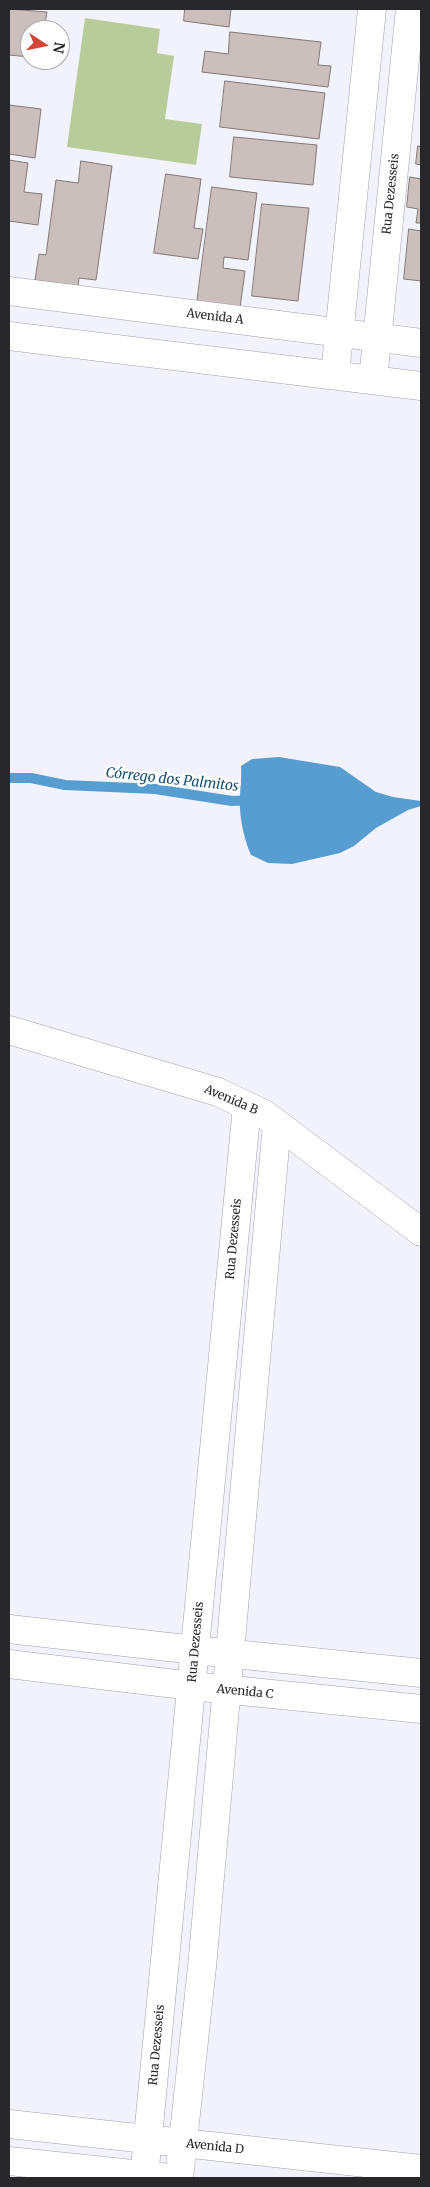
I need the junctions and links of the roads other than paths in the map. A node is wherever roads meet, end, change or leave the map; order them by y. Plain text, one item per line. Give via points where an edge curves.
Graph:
1 (372, 9) edge
2 (410, 9) edge
3 (9, 291) edge
4 (339, 332) junction
5 (9, 336) edge
6 (377, 337) junction
7 (421, 343) edge
8 (335, 375) junction
9 (373, 380) junction
10 (421, 386) edge
11 (9, 1030) edge
12 (247, 1106) junction
13 (277, 1124) junction
14 (421, 1232) edge
15 (9, 1629) edge
16 (195, 1650) junction
17 (230, 1653) junction
18 (9, 1664) edge
19 (421, 1672) edge
20 (192, 1686) junction
21 (226, 1690) junction
22 (421, 1710) edge
23 (9, 2124) edge
24 (148, 2139) junction
25 (183, 2143) junction
26 (9, 2161) edge
27 (421, 2169) edge
28 (153, 2177) edge
29 (180, 2178) edge

1 - 4 street
2 - 6 street, Rua Dezesseis
3 - 4 street, Avenida A
4 - 6 street, Avenida A
4 - 8 street
5 - 8 street
6 - 7 street, Avenida A
6 - 9 street, Rua Dezesseis
8 - 9 street
9 - 10 street
11 - 12 street, Avenida B via 218,1092
12 - 13 street, Avenida B
12 - 16 street, Rua Dezesseis
13 - 14 street, Avenida B
13 - 17 street
15 - 16 street
16 - 17 street
16 - 20 street, Rua Dezesseis
17 - 19 street
17 - 21 street
18 - 20 street, Avenida C
20 - 21 street, Avenida C
20 - 24 street, Rua Dezesseis
21 - 22 street, Avenida C
21 - 25 street
23 - 24 street, Avenida D
24 - 25 street, Avenida D
24 - 28 street, Rua Dezesseis
25 - 27 street, Avenida D
25 - 29 street
26 - 28 street

